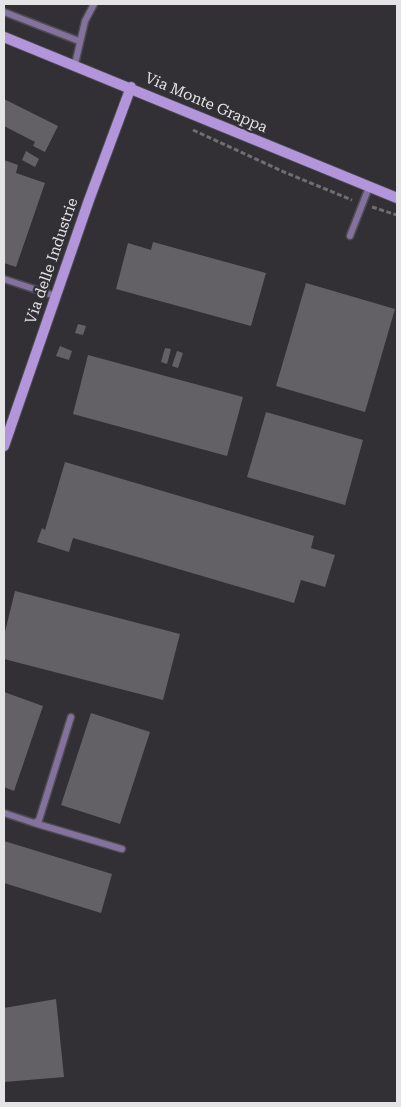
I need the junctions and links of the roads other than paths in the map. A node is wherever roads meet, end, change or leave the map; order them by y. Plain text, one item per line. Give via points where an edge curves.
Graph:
1 (94, 4) edge
2 (4, 12) edge
3 (4, 37) edge
4 (79, 41) junction
5 (75, 64) junction
6 (131, 87) junction
7 (369, 187) junction
8 (397, 198) edge
9 (350, 236) dead end
10 (4, 279) edge
11 (55, 296) junction
12 (4, 446) edge
13 (71, 717) dead end
14 (4, 814) edge
15 (34, 823) junction
16 (122, 849) dead end

1 - 4 lane
2 - 4 lane
3 - 5 street, Via Monte Grappa
4 - 5 lane
5 - 6 street, Via Monte Grappa
6 - 7 street, Via Monte Grappa
6 - 11 street, Via delle Industrie
7 - 8 street, Via Monte Grappa
7 - 9 lane
10 - 11 lane
11 - 12 street, Via delle Industrie
13 - 15 lane via 39,820
14 - 15 lane
15 - 16 lane

